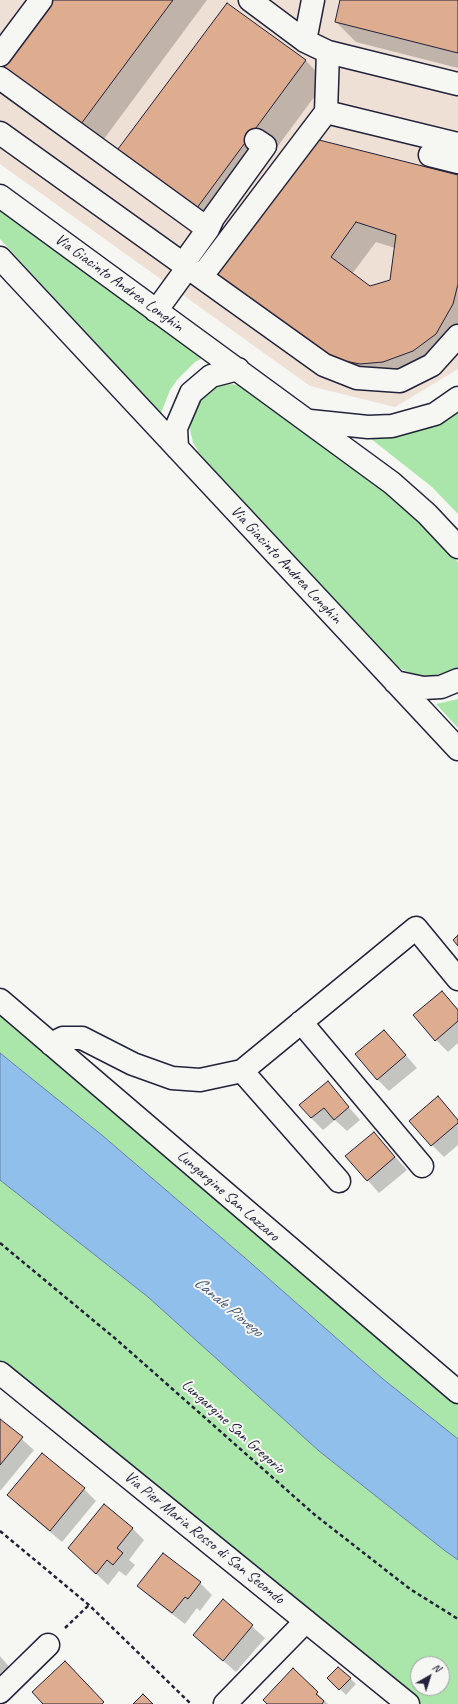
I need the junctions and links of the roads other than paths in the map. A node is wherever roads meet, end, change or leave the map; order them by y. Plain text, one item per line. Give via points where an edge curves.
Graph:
1 (41, 0) edge
2 (250, 0) edge
3 (313, 0) edge
4 (305, 41) junction
5 (328, 52) junction
6 (0, 55) edge
7 (0, 78) edge
8 (458, 84) edge
9 (326, 112) junction
10 (0, 133) edge
11 (256, 140) dead end
12 (458, 144) edge
13 (430, 156) dead end
14 (458, 162) edge
15 (0, 196) edge
16 (208, 229) junction
17 (0, 258) edge
18 (190, 269) junction
19 (156, 311) junction
20 (458, 336) edge
21 (238, 369) junction
22 (458, 398) edge
23 (308, 421) junction
24 (177, 448) junction
25 (458, 547) edge
26 (458, 680) edge
27 (396, 682) junction
28 (458, 749) edge
29 (458, 978) edge
30 (0, 1000) edge
31 (301, 1022) junction
32 (51, 1044) junction
33 (242, 1071) junction
34 (422, 1166) dead end
35 (339, 1181) dead end
36 (0, 1373) edge
37 (458, 1392) edge
38 (306, 1621) junction
39 (48, 1645) road end
40 (0, 1692) edge
41 (225, 1704) edge
42 (408, 1704) edge

1 - 6 street
2 - 4 street
3 - 4 street
4 - 5 street
5 - 8 street
5 - 9 street
7 - 16 street
9 - 12 street
9 - 18 street
10 - 18 street
11 - 16 street via 265,146 213,218
13 - 14 street
15 - 19 street, Via Giacinto Andrea Longhin
16 - 18 street
17 - 24 street, Via Giacinto Andrea Longhin
18 - 19 street
18 - 20 street via 324,366 357,378 400,381 432,365
19 - 21 street, Via Giacinto Andrea Longhin
21 - 23 street, Via Giacinto Andrea Longhin
21 - 24 street via 211,376 190,393 176,428
22 - 23 street via 435,414 392,426 344,426
23 - 25 street, Via Giacinto Andrea Longhin via 392,483 427,514
24 - 27 street, Via Giacinto Andrea Longhin
26 - 27 street via 441,687 423,688
27 - 28 street, Via Giacinto Andrea Longhin
29 - 31 street via 416,928
30 - 32 street, Lungargine San Lazzaro
31 - 33 street
31 - 34 street
32 - 33 street via 64,1038 82,1038 133,1064 172,1078 200,1080
32 - 37 street, Lungargine San Lazzaro
33 - 35 street
36 - 38 street, Via Pier Maria Rosso di San Secondo
38 - 41 street
38 - 42 street, Via Pier Maria Rosso di San Secondo
39 - 40 street

